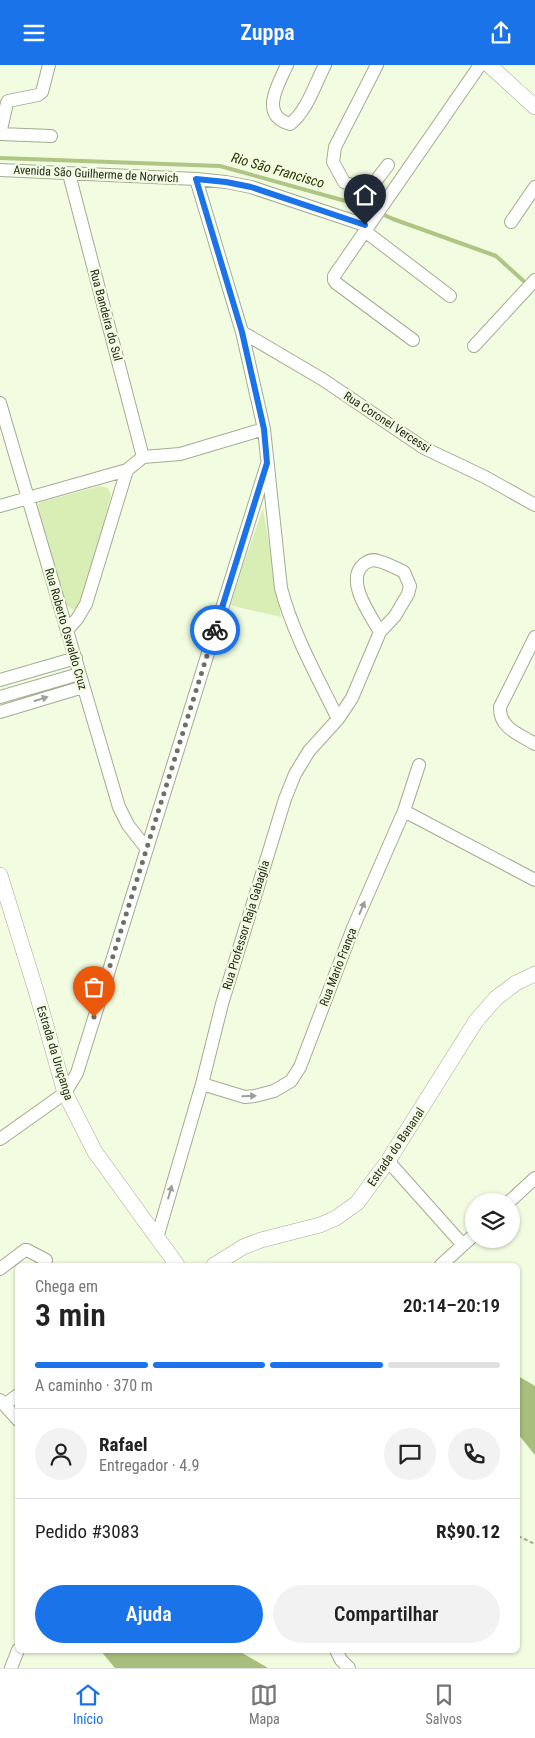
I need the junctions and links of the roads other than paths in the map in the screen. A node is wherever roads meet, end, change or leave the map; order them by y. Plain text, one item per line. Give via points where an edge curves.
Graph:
1 (49, 65) edge
2 (287, 65) edge
3 (325, 65) edge
4 (377, 65) edge
5 (480, 65) edge
6 (489, 65) edge
7 (535, 107) edge
8 (0, 134) edge
9 (51, 135) dead end
10 (388, 165) dead end
11 (0, 170) edge
12 (69, 174) junction
13 (196, 179) junction
14 (535, 187) edge
15 (371, 221) junction
16 (511, 222) dead end
17 (535, 280) edge
18 (450, 296) dead end
19 (242, 332) junction
20 (413, 340) dead end
21 (474, 346) dead end
22 (0, 403) edge
23 (264, 429) junction
24 (143, 457) junction
25 (267, 463) junction
26 (127, 470) junction
27 (27, 498) junction
28 (535, 505) edge
29 (0, 506) edge
30 (67, 630) junction
31 (380, 632) junction
32 (535, 637) edge
33 (76, 658) junction
34 (79, 674) junction
35 (0, 680) edge
36 (83, 687) junction
37 (0, 697) edge
38 (0, 712) edge
39 (338, 719) junction
40 (535, 744) edge
41 (419, 765) dead end
42 (404, 811) junction
43 (146, 848) junction
44 (0, 875) edge
45 (535, 880) edge
46 (535, 973) edge
47 (202, 1084) junction
48 (65, 1093) junction
49 (0, 1139) edge
50 (388, 1161) junction
51 (535, 1178) edge
52 (519, 1193) edge
53 (157, 1239) junction
54 (463, 1245) joint
55 (46, 1260) dead end
56 (175, 1263) edge
57 (217, 1263) edge
58 (443, 1263) edge
59 (0, 1269) edge
60 (15, 1396) edge
61 (2, 1403) edge
62 (15, 1417) edge
63 (17, 1653) edge
64 (338, 1653) edge
65 (11, 1668) edge
66 (349, 1668) edge

1 - 8 street via 42,92 6,103
2 - 3 street via 273,98 273,109 276,117 290,124 304,107
4 - 10 street via 335,147 333,162 344,182 362,189 375,182
5 - 15 street
6 - 7 street
8 - 9 street
11 - 12 street, Avenida São Guilherme de Norwich
12 - 13 street, Avenida São Guilherme de Norwich
12 - 24 street, Rua Bandeira do Sul
13 - 15 street, Avenida São Guilherme de Norwich via 251,187
13 - 19 street
14 - 16 street
15 - 18 street, Avenida São Guilherme de Norwich
15 - 20 street via 334,280
17 - 21 street
19 - 23 street
19 - 28 street, Rua Coronel Vercessi via 322,379 424,448
22 - 27 street, Rua Roberto Oswaldo Cruz
23 - 24 street via 180,454
23 - 25 street
24 - 26 street
25 - 39 street via 281,588 287,611
25 - 43 street
26 - 27 street
26 - 30 street via 86,604
27 - 29 street
27 - 30 street, Rua Roberto Oswaldo Cruz
30 - 33 street, Rua Roberto Oswaldo Cruz
31 - 31 street, Rua Professor Raja Gabaglia via 395,616 410,587 404,572 373,560 361,567 356,582
31 - 39 street, Rua Professor Raja Gabaglia via 352,698
32 - 40 street via 500,707 505,725
33 - 34 street, Rua Roberto Oswaldo Cruz
33 - 35 street
34 - 36 street, Rua Roberto Oswaldo Cruz
34 - 37 street
38 -> 36 street
36 - 43 street, Rua Roberto Oswaldo Cruz via 119,807
39 - 47 street, Rua Professor Raja Gabaglia via 309,751 285,799 222,1004
41 - 42 street, Rua Mario França
42 - 45 street
47 -> 42 street, Rua Mario França via 245,1097 274,1091 291,1081 300,1067 353,928
43 - 48 street via 77,1073
44 - 48 street, Estrada da Uruçanga
46 - 50 street, Estrada do Bananal via 496,997 476,1021
53 -> 47 street, Rua Professor Raja Gabaglia
48 - 49 street
48 - 53 street, Estrada da Uruçanga via 95,1152
50 - 54 street
50 - 57 street, Estrada do Bananal via 357,1203 345,1213 320,1225 243,1247
51 - 52 street
53 - 56 street, Estrada da Uruçanga
54 - 58 street
55 - 59 street via 25,1250
60 - 61 street
61 - 62 street
63 - 65 street
64 - 66 street

